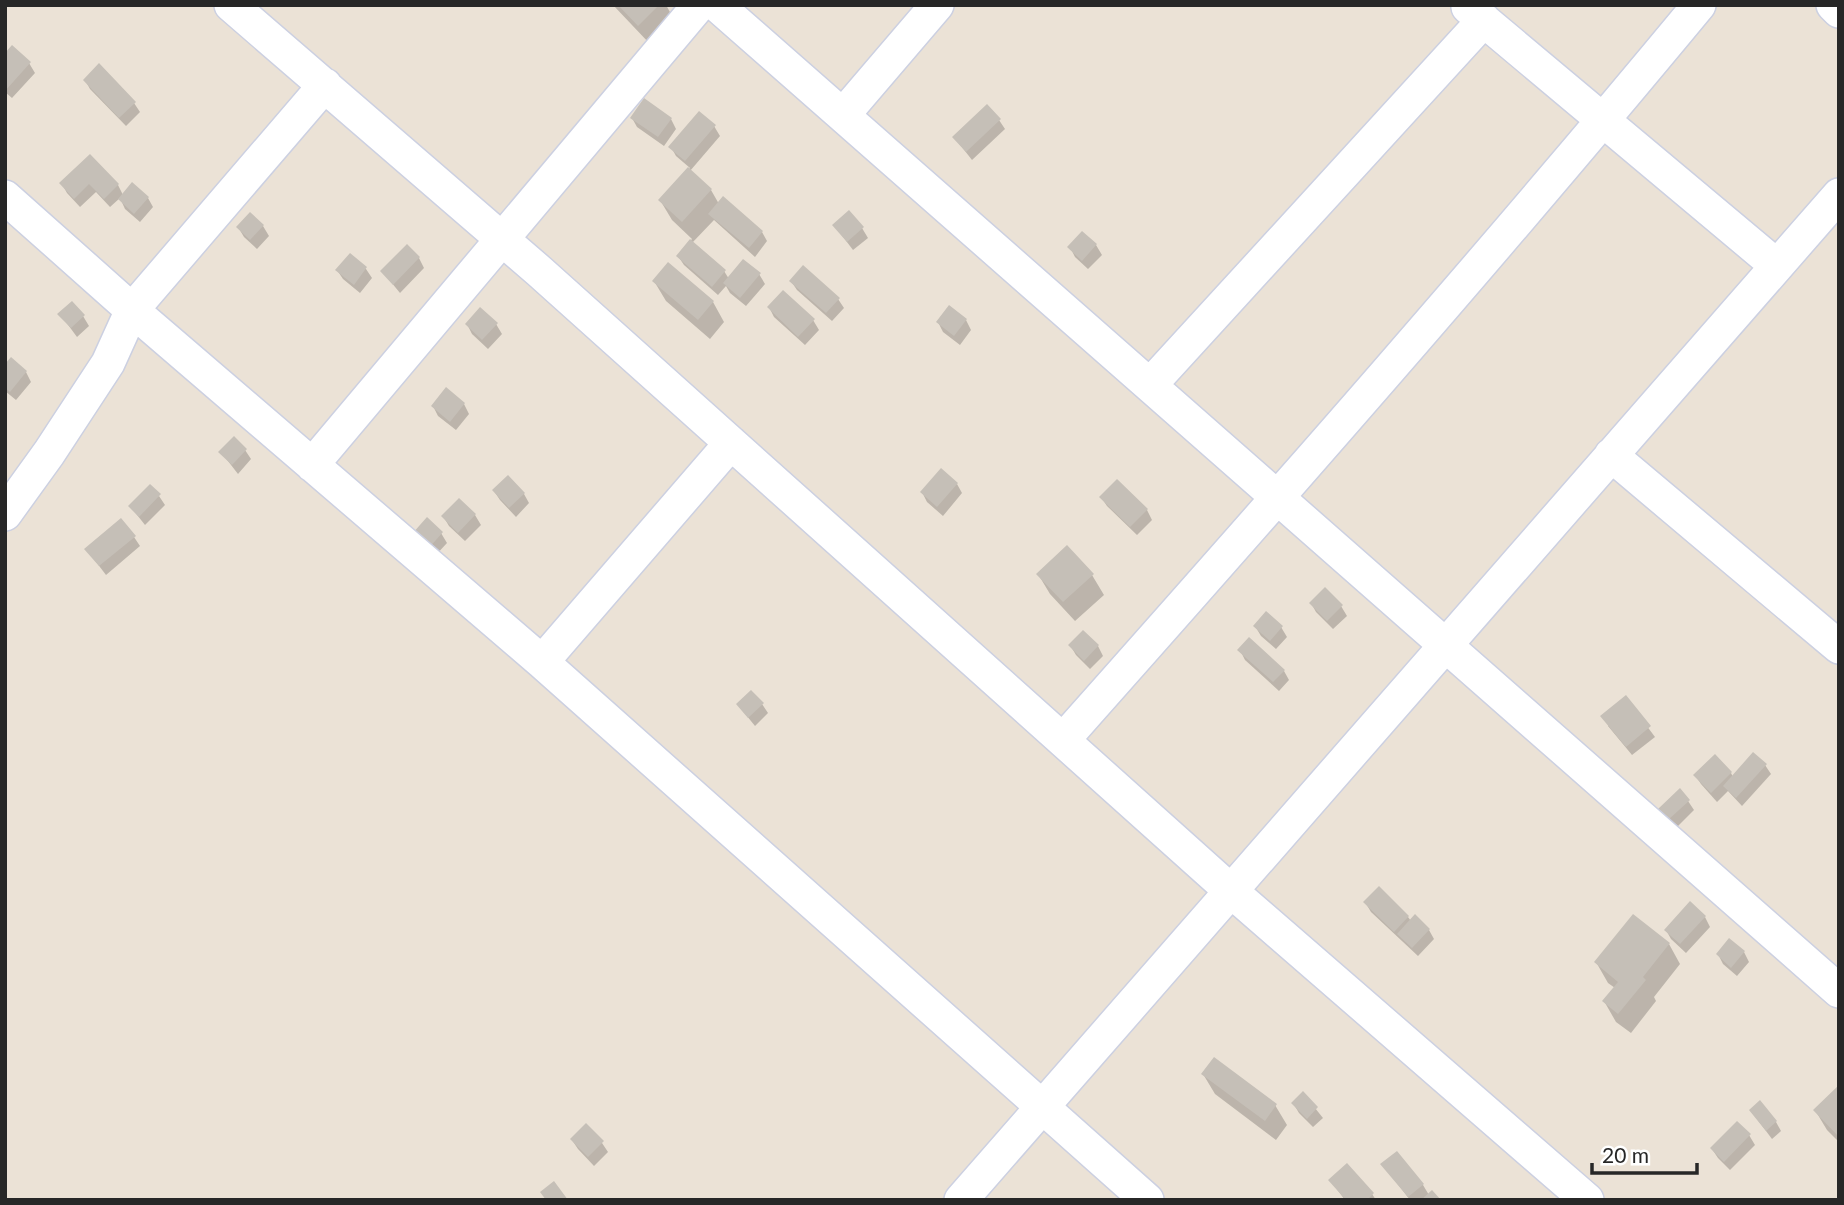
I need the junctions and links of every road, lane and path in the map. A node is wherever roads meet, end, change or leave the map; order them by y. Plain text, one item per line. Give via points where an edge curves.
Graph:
1 (231, 5) edge
2 (699, 5) edge
3 (717, 5) edge
4 (936, 5) edge
5 (1699, 5) edge
6 (1833, 5) edge
7 (1839, 11) edge
8 (1475, 13) edge
9 (325, 85) junction
10 (843, 115) junction
11 (1603, 121) junction
12 (1839, 195) edge
13 (5, 197) edge
14 (502, 240) junction
15 (1776, 266) junction
16 (132, 310) junction
17 (1150, 385) junction
18 (731, 443) junction
19 (1611, 455) junction
20 (312, 466) junction
21 (1279, 498) junction
22 (5, 514) edge
23 (1446, 645) junction
24 (1839, 647) edge
25 (542, 662) junction
26 (1063, 740) junction
27 (1231, 891) junction
28 (1839, 991) edge
29 (1042, 1108) junction
30 (961, 1200) edge
31 (1147, 1200) edge
32 (1587, 1200) edge

1 - 9 street
2 - 14 street
3 - 10 street
4 - 10 street
5 - 11 street
6 - 7 street
8 - 11 street
8 - 17 street
9 - 14 street
9 - 16 street
10 - 17 street
11 - 15 street
11 - 21 street
12 - 15 street
13 - 16 street
14 - 18 street
14 - 20 street
15 - 19 street
16 - 20 street
16 - 22 street via 108,363
17 - 21 street
18 - 25 street
18 - 26 street
19 - 23 street
19 - 24 street
20 - 25 street
21 - 23 street
21 - 26 street
23 - 27 street
23 - 28 street
25 - 29 street
26 - 27 street
27 - 29 street
27 - 32 street
29 - 30 street
29 - 31 street

